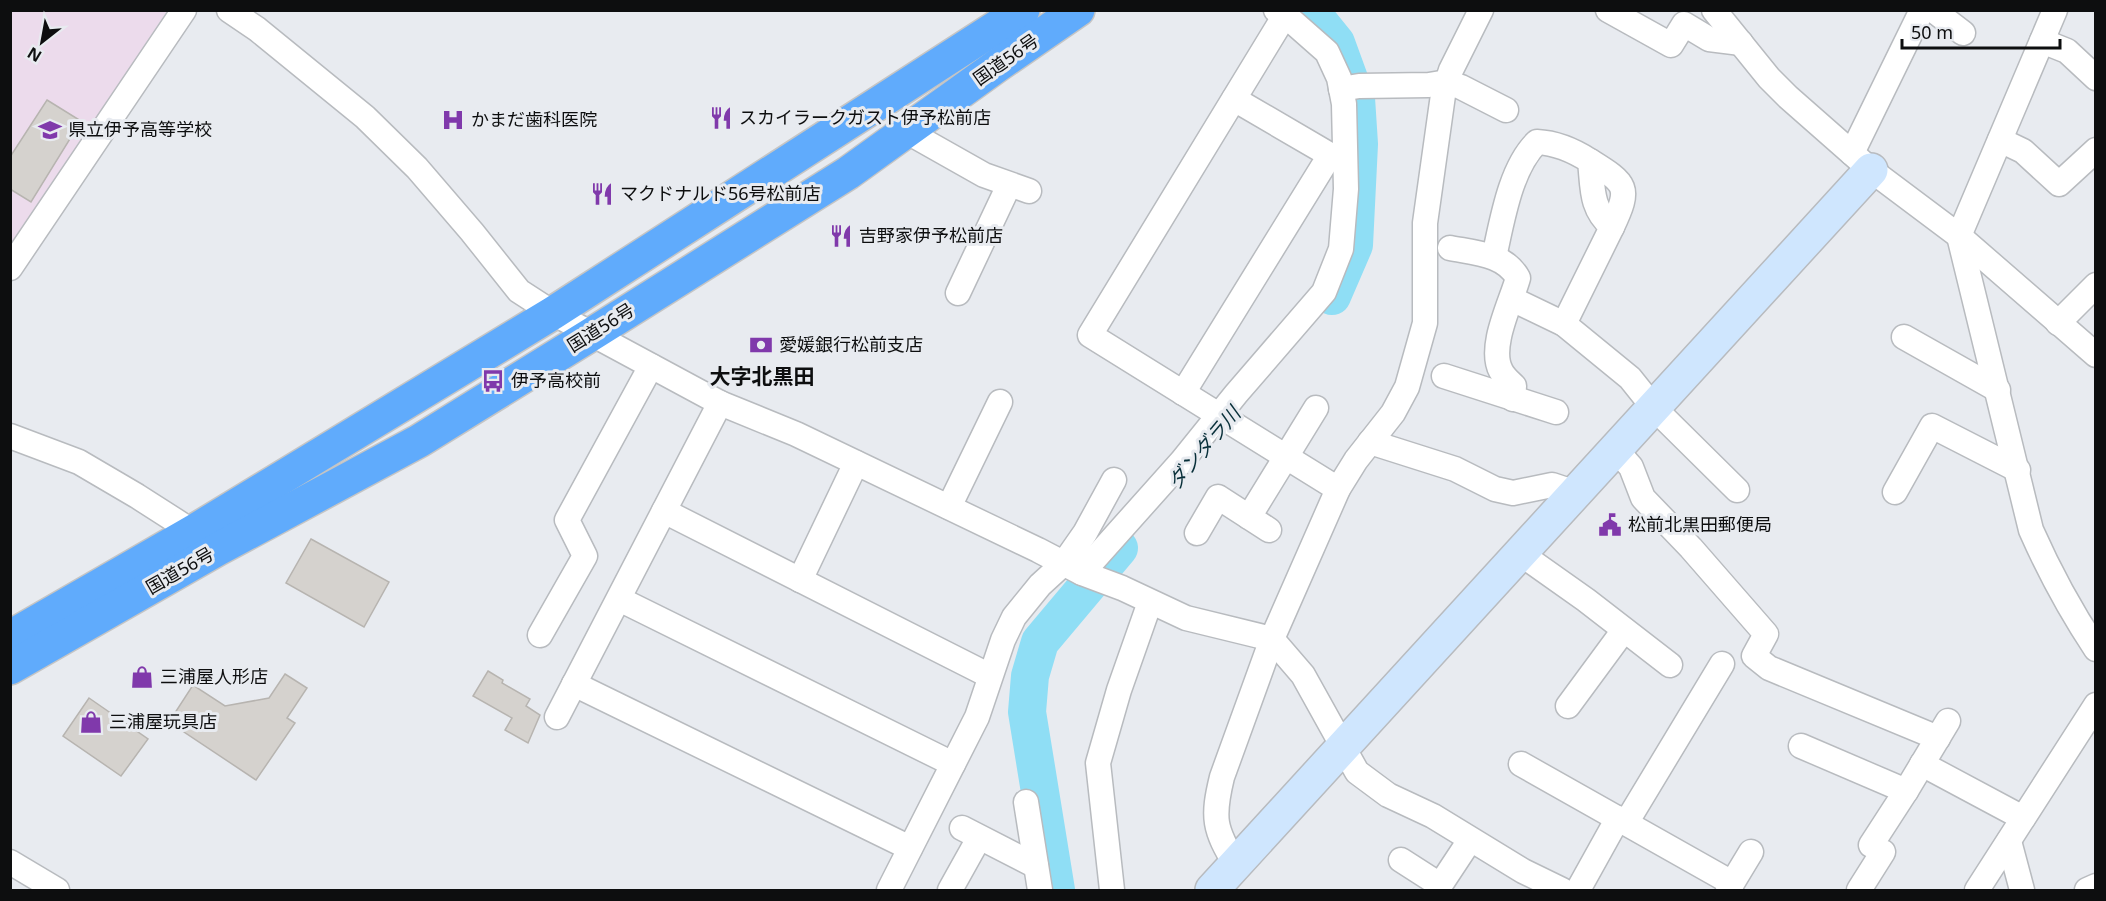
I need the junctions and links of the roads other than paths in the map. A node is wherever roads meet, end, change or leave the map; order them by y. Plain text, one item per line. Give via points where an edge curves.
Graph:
1 (184, 10) edge
2 (229, 10) edge
3 (1023, 10) edge
4 (1078, 10) edge
5 (1481, 10) edge
6 (1608, 10) edge
7 (1922, 10) edge
8 (1933, 10) edge
9 (2055, 10) edge
10 (1281, 13) edge
11 (1728, 22) edge
12 (1963, 33) dead end
13 (2043, 41) junction
14 (2096, 78) edge
15 (1447, 82) junction
16 (1349, 88) junction
17 (1234, 99) junction
18 (1506, 110) dead end
19 (906, 131) junction
20 (2000, 140) junction
21 (2096, 150) edge
22 (1861, 162) junction
23 (1959, 236) junction
24 (1450, 248) dead end
25 (1494, 258) junction
26 (10, 268) edge
27 (2096, 285) edge
28 (958, 293) dead end
29 (1512, 299) junction
30 (553, 313) junction
31 (2058, 323) junction
32 (1564, 324) junction
33 (592, 334) junction
34 (1904, 337) dead end
35 (2096, 355) edge
36 (651, 366) junction
37 (1444, 376) dead end
38 (1998, 390) junction
39 (1183, 393) junction
40 (1513, 399) junction
41 (1000, 402) dead end
42 (720, 403) junction
43 (1316, 408) dead end
44 (1654, 408) junction
45 (1556, 412) dead end
46 (1219, 415) junction
47 (10, 436) edge
48 (1370, 442) junction
49 (1616, 450) junction
50 (1286, 456) junction
51 (856, 463) junction
52 (2018, 470) junction
53 (1114, 480) dead end
54 (1338, 489) junction
55 (1737, 490) dead end
56 (1895, 492) dead end
57 (1576, 493) junction
58 (949, 507) junction
59 (664, 511) junction
60 (1249, 517) junction
61 (1269, 530) dead end
62 (1197, 533) dead end
63 (206, 540) junction
64 (1521, 554) junction
65 (1073, 568) junction
66 (800, 580) junction
67 (619, 599) junction
68 (1150, 602) junction
69 (1624, 630) junction
70 (540, 635) dead end
71 (10, 637) edge
72 (1272, 639) junction
73 (2096, 649) edge
74 (1670, 664) dead end
75 (10, 668) edge
76 (990, 676) junction
77 (1720, 680) dead end
78 (574, 684) junction
79 (2096, 705) edge
80 (1568, 706) dead end
81 (557, 717) dead end
82 (1801, 746) dead end
83 (1344, 747) junction
84 (953, 764) junction
85 (1521, 764) dead end
86 (1922, 764) junction
87 (1906, 791) junction
88 (1026, 802) dead end
89 (2023, 818) junction
90 (1622, 821) junction
91 (1470, 840) junction
92 (2008, 841) junction
93 (910, 848) junction
94 (1750, 852) dead end
95 (1401, 860) dead end
96 (10, 862) edge
97 (1236, 865) junction
98 (1036, 866) junction
99 (2096, 886) edge
100 (1730, 887) edge
101 (1438, 888) edge
102 (56, 890) edge
103 (1563, 890) edge
104 (889, 891) edge
105 (950, 891) edge
106 (1040, 891) edge
107 (1112, 891) edge
108 (1212, 891) edge
109 (1859, 891) edge
110 (1977, 891) edge
111 (2022, 891) edge
112 (2087, 891) edge

1 - 26 street
2 - 30 street via 365,117 417,168 519,291
3 - 30 highway, 国道56号
4 - 19 highway, 国道56号
5 - 15 street
6 - 11 street via 1671,45 1684,24 1709,39
7 - 22 street
8 - 12 street
9 - 13 street
10 - 16 street via 1327,52 1339,78
10 - 17 street
11 - 22 street via 1768,78
13 - 14 street via 2067,51
13 - 20 street
15 - 16 street
15 - 18 street
15 - 48 street via 1425,223 1425,323 1407,387
16 - 46 street via 1344,104 1346,189 1341,249 1324,292
17 - 39 street via 1090,335
17 - 39 street via 1330,155
19 - 28 street via 984,175 1019,188
19 - 33 highway, 国道56号 via 848,173
20 - 21 street via 2023,151 2059,184
20 - 23 street
22 - 23 street
22 - 44 street
23 - 31 street
23 - 38 street
24 - 25 street
25 - 29 street via 1513,268 1518,278
25 - 32 street via 1506,202 1531,147 1537,142 1552,143 1590,161 1596,207 1612,227
27 - 31 street
29 - 32 street
29 - 40 street via 1499,339 1498,361 1502,373 1514,386
30 - 33 street
30 - 63 highway, 国道56号
31 - 35 street
32 - 44 street via 1630,378
33 - 36 street
33 - 63 highway, 国道56号 via 419,441
34 - 38 street
36 - 42 street
36 - 70 street via 567,520 585,555
37 - 40 street
38 - 52 street
39 - 46 street
40 - 45 street
41 - 58 street
42 - 51 street
42 - 59 street
43 - 50 street
44 - 49 street
44 - 55 street
46 - 50 street
46 - 65 street via 1182,461
47 - 63 street via 79,462
48 - 54 street
48 - 57 street via 1455,469 1495,489 1513,493 1552,485
49 - 57 street
49 - 86 street via 1631,467 1643,498 1766,634 1754,656 1769,668 1943,730
50 - 54 street
50 - 60 street
51 - 58 street
51 - 66 street
52 - 56 street via 1932,426
52 - 73 street via 2031,530 2068,608
53 - 65 street via 1085,533
54 - 72 street
57 - 64 street
58 - 65 street
59 - 66 street
59 - 67 street
60 - 61 street
60 - 62 street via 1218,497
63 - 71 highway, 国道56号
63 - 75 highway, 国道56号
64 - 69 street
64 - 83 street
65 - 68 street
65 - 76 street via 1040,585 1014,617
66 - 76 street
67 - 78 street
67 - 84 street
68 - 72 street via 1186,618
68 - 107 street via 1098,763
69 - 74 street
69 - 80 street
72 - 83 street via 1303,675
72 - 97 street via 1217,798 1215,819 1220,838
76 - 84 street via 977,717
77 - 90 street
78 - 81 street
78 - 93 street
79 - 89 street
82 - 87 street
83 - 91 street via 1357,772 1369,782
83 - 97 street
84 - 93 street
85 - 90 street
86 - 87 street
86 - 89 street
87 - 109 street via 1871,845 1883,852
88 - 98 street
89 - 92 street
90 - 100 street
90 - 103 street
91 - 101 street
91 - 103 street
92 - 110 street
92 - 111 street
93 - 104 street
94 - 100 street
95 - 101 street
96 - 102 street
97 - 108 street
98 - 105 street via 971,833
98 - 106 street
99 - 112 street

